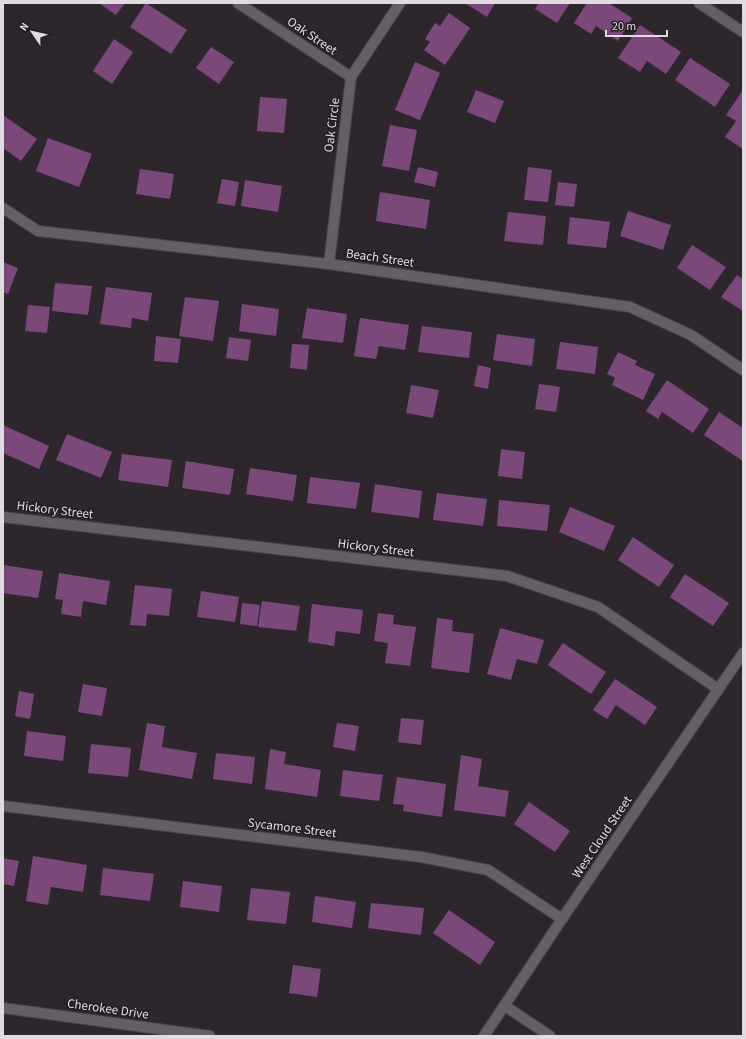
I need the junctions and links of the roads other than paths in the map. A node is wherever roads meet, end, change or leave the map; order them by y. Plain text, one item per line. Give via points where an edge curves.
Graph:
1 (238, 3) edge
2 (400, 3) edge
3 (699, 3) edge
4 (743, 32) edge
5 (351, 78) junction
6 (3, 208) edge
7 (329, 264) junction
8 (743, 370) edge
9 (3, 517) edge
10 (743, 653) edge
11 (718, 689) junction
12 (3, 806) edge
13 (562, 920) junction
14 (505, 1006) junction
15 (3, 1008) edge
16 (210, 1036) edge
17 (484, 1036) edge
18 (550, 1036) edge

1 - 5 street, Oak Street
2 - 5 street, Oak Circle
3 - 4 street
5 - 7 street, Oak Circle
6 - 7 street, Beach Street via 38,231
7 - 8 street, Beach Street via 630,306 691,335
9 - 11 street, Hickory Street via 507,576 598,607
10 - 11 street, West Cloud Street
11 - 13 street, West Cloud Street
12 - 13 street, Sycamore Street via 421,857 488,870
13 - 14 street, West Cloud Street
14 - 17 street, West Cloud Street
14 - 18 street
15 - 16 street, Cherokee Drive

